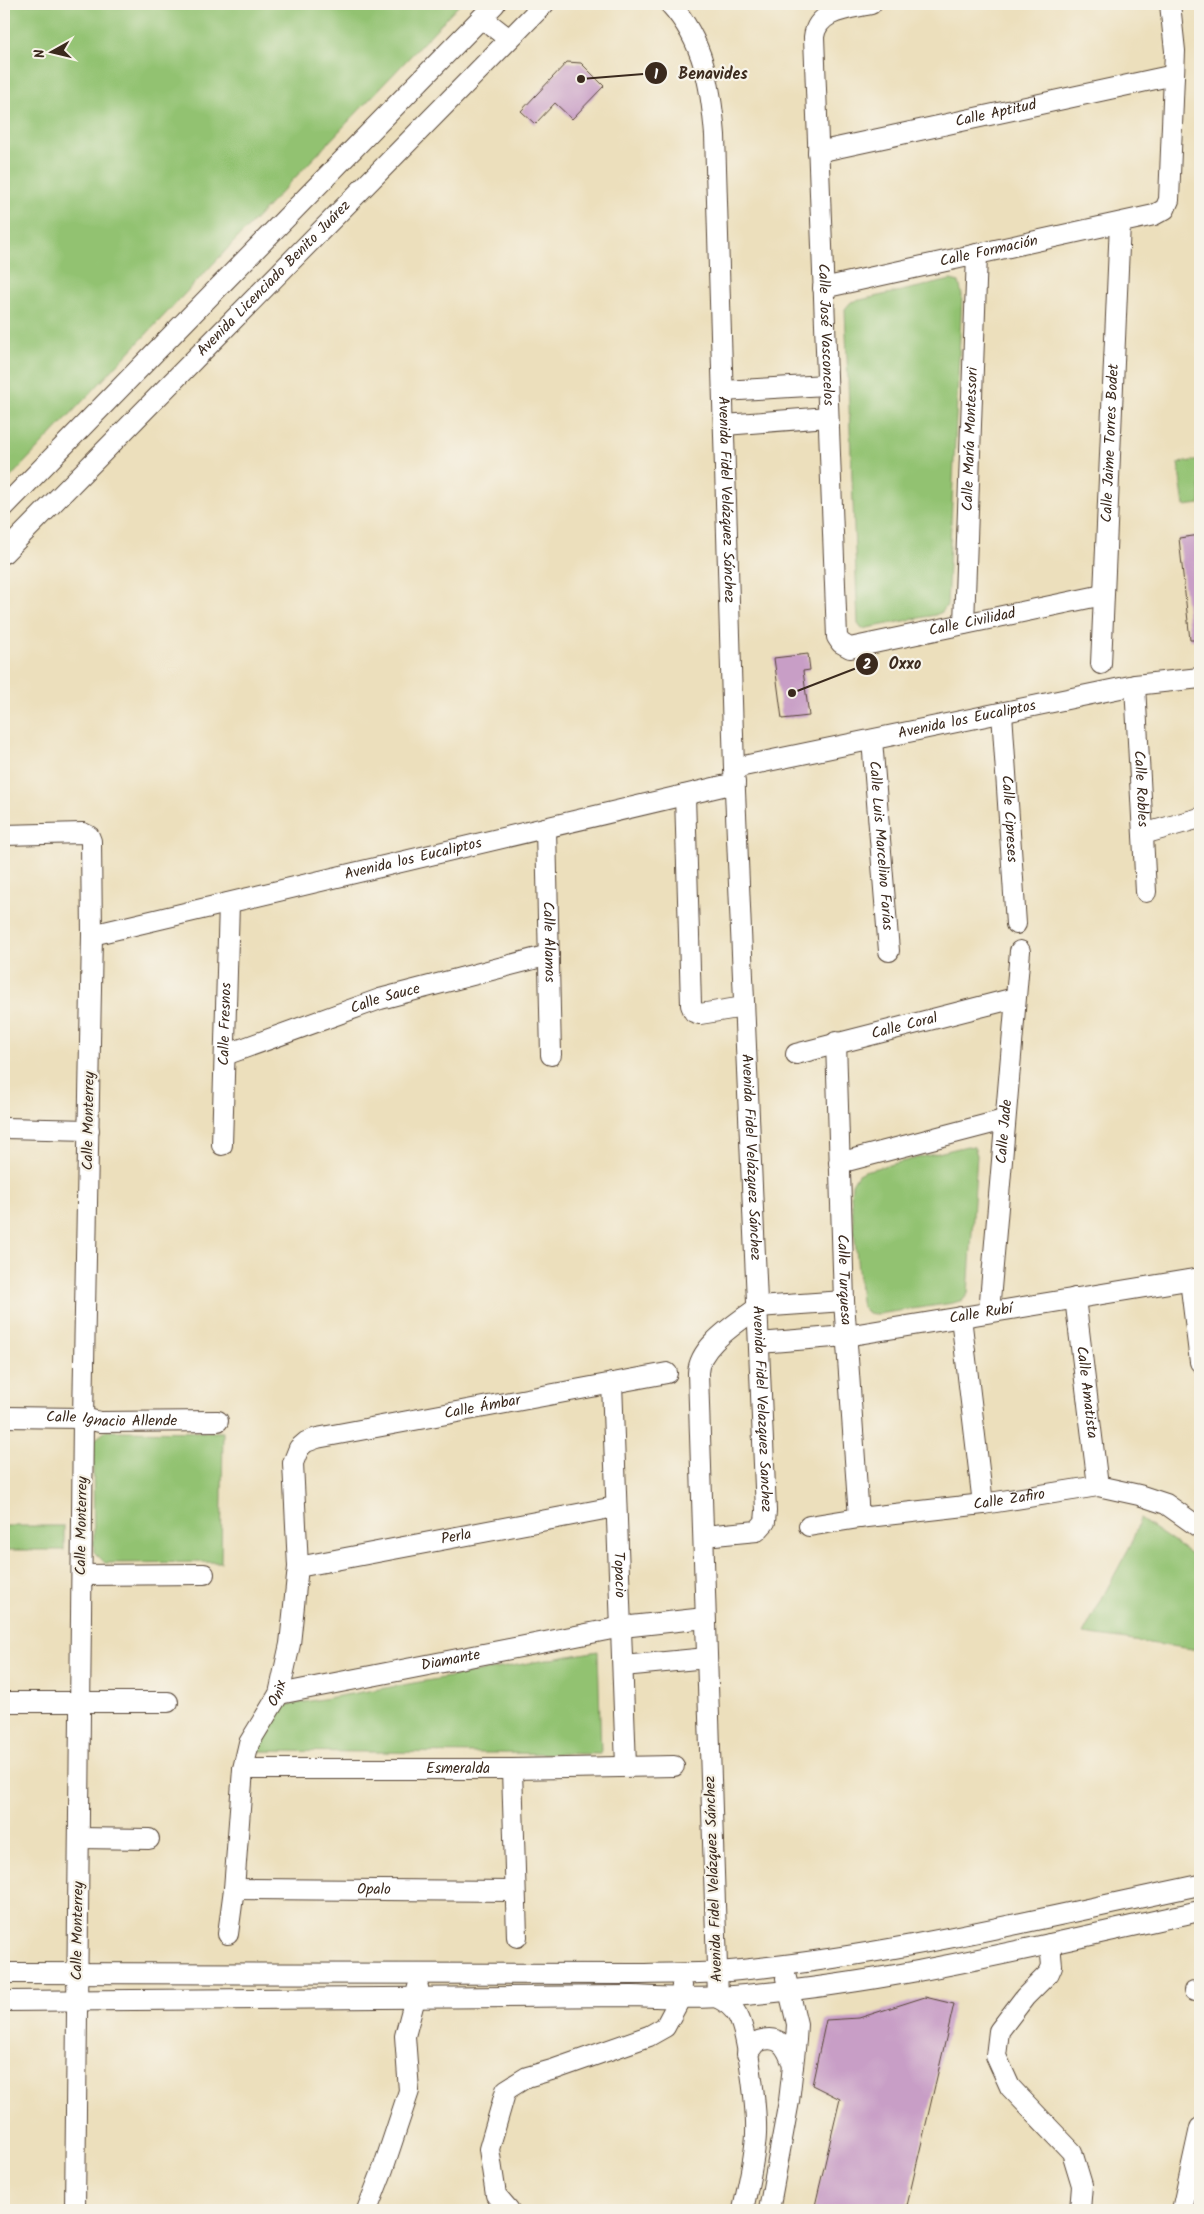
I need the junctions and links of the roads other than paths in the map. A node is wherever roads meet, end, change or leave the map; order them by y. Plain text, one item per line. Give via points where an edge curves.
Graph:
1 (544, 4) edge
2 (670, 4) edge
3 (871, 4) edge
4 (1170, 4) edge
5 (488, 11) edge
6 (509, 39) junction
7 (1174, 75) junction
8 (818, 152) junction
9 (1120, 223) junction
10 (977, 254) junction
11 (823, 288) junction
12 (826, 385) junction
13 (724, 391) junction
14 (828, 417) junction
15 (725, 425) junction
16 (4, 507) edge
17 (4, 553) edge
18 (1103, 595) junction
19 (964, 624) junction
20 (841, 643) joint
21 (1101, 664) dead end
22 (1200, 678) edge
23 (1136, 685) junction
24 (1002, 713) junction
25 (872, 740) junction
26 (734, 776) junction
27 (685, 795) junction
28 (1200, 818) edge
29 (546, 828) junction
30 (1143, 834) junction
31 (4, 835) edge
32 (1146, 892) dead end
33 (229, 903) junction
34 (1016, 924) dead end
35 (92, 935) junction
36 (889, 951) dead end
37 (1020, 951) dead end
38 (549, 955) junction
39 (1015, 998) junction
40 (744, 1007) junction
41 (836, 1042) junction
42 (796, 1054) dead end
43 (225, 1055) junction
44 (551, 1055) dead end
45 (1004, 1120) junction
46 (4, 1128) edge
47 (89, 1130) junction
48 (222, 1145) dead end
49 (839, 1163) junction
50 (1195, 1279) edge
51 (1075, 1298) junction
52 (844, 1301) junction
53 (758, 1307) junction
54 (989, 1312) junction
55 (961, 1317) junction
56 (846, 1336) junction
57 (759, 1343) junction
58 (1200, 1362) edge
59 (667, 1373) dead end
60 (612, 1384) junction
61 (4, 1418) edge
62 (83, 1418) junction
63 (218, 1421) dead end
64 (300, 1448) joint
65 (1098, 1486) junction
66 (983, 1504) junction
67 (615, 1507) junction
68 (859, 1518) junction
69 (809, 1526) dead end
70 (1200, 1528) edge
71 (704, 1536) junction
72 (298, 1567) junction
73 (204, 1574) dead end
74 (82, 1575) junction
75 (705, 1618) junction
76 (622, 1628) junction
77 (706, 1658) junction
78 (623, 1666) junction
79 (279, 1694) junction
80 (4, 1702) edge
81 (80, 1702) junction
82 (168, 1702) dead end
83 (626, 1766) junction
84 (674, 1766) dead end
85 (243, 1769) junction
86 (512, 1770) junction
87 (79, 1838) junction
88 (149, 1839) dead end
89 (1200, 1885) edge
90 (234, 1890) junction
91 (514, 1891) junction
92 (1200, 1911) edge
93 (228, 1934) dead end
94 (517, 1937) dead end
95 (1050, 1944) junction
96 (781, 1966) junction
97 (716, 1972) junction
98 (4, 1973) edge
99 (78, 1973) junction
100 (682, 1973) junction
101 (421, 1974) junction
102 (790, 1990) junction
103 (681, 1997) junction
104 (416, 1998) junction
105 (718, 1998) junction
106 (4, 2001) edge
107 (76, 2002) junction
108 (748, 2054) junction
109 (793, 2066) junction
110 (1200, 2133) edge
111 (75, 2210) edge
112 (367, 2210) edge
113 (509, 2210) edge
114 (743, 2210) edge
115 (769, 2210) edge
116 (1080, 2210) edge
117 (1182, 2210) edge

1 - 6 street, Avenida Licenciado Benito Juárez
2 - 13 street, Avenida Fidel Velázquez Sánchez via 690,31 700,52 711,97 716,135
3 - 8 street, Calle José Vasconcelos via 828,15 815,30
4 - 7 street
5 - 6 street
5 - 16 street
6 - 17 street, Avenida Licenciado Benito Juárez
7 - 8 street, Calle Aptitud
7 - 9 street, Calle Formación via 1169,200 1165,209 1154,215
8 - 11 street, Calle José Vasconcelos
9 - 10 street, Calle Formación
9 - 18 street, Calle Jaime Torres Bodet
10 - 11 street, Calle Formación
10 - 19 street, Calle María Montessori
11 - 12 street, Calle José Vasconcelos
12 - 13 street
12 - 14 street, Calle José Vasconcelos
13 - 15 street, Avenida Fidel Velázquez Sánchez
14 - 15 street
14 - 20 street, Calle José Vasconcelos via 836,632
15 - 26 street, Avenida Fidel Velázquez Sánchez
18 - 19 street, Calle Civilidad
18 - 21 street, Calle Jaime Torres Bodet
19 - 20 street, Calle Civilidad via 850,648
22 - 23 street, Avenida los Eucaliptos
23 - 24 street, Avenida los Eucaliptos
23 - 30 street, Calle Robles
24 - 25 street, Avenida los Eucaliptos
24 - 34 street, Calle Cipreses
25 - 26 street, Avenida los Eucaliptos
25 - 36 street, Calle Luis Marcelino Farías
26 - 27 street, Avenida los Eucaliptos
26 - 40 street, Avenida Fidel Velázquez Sánchez
27 - 29 street, Avenida los Eucaliptos
27 - 40 street via 691,1005 694,1012 700,1014
28 - 30 street
29 - 33 street, Avenida los Eucaliptos
29 - 38 street, Calle Álamos
30 - 32 street, Calle Robles
31 - 35 street, Calle Monterrey via 83,833 89,836 92,841
33 - 35 street, Avenida los Eucaliptos
33 - 43 street, Calle Fresnos
35 - 47 street, Calle Monterrey
37 - 39 street, Calle Jade
38 - 43 street, Calle Sauce via 380,999
38 - 44 street, Calle Álamos
39 - 41 street, Calle Coral
39 - 45 street, Calle Jade
40 - 53 street, Avenida Fidel Velázquez Sánchez
41 - 42 street, Calle Coral
41 - 49 street, Calle Turquesa
43 - 48 street, Calle Fresnos
45 - 49 street
45 - 54 street, Calle Jade
46 - 47 street
47 - 62 street, Calle Monterrey
49 - 52 street, Calle Turquesa
50 - 51 street, Calle Rubí
50 - 58 street
51 - 54 street, Calle Rubí
51 - 65 street, Calle Amatista
52 - 53 street
52 - 56 street, Calle Turquesa
53 - 57 street, Avenida Fidel Velazquez Sanchez
53 - 71 street, Avenida Fidel Velazquez Sanchez via 709,1346 699,1363
54 - 55 street, Calle Rubí
55 - 56 street, Calle Rubí
55 - 66 street
56 - 57 street, Calle Rubí
56 - 68 street, Calle Turquesa
57 - 71 street, Avenida Fidel Velazquez Sanchez via 765,1522 757,1531
59 - 60 street, Calle Ámbar
60 - 64 street, Calle Ámbar via 317,1438
60 - 67 street, Topacio
61 - 62 street, Calle Ignacio Allende
62 - 63 street, Calle Ignacio Allende via 100,1422
62 - 74 street, Calle Monterrey
64 - 72 street, Onix via 292,1473
65 - 66 street, Calle Zafiro
65 - 70 street, Calle Zafiro via 1166,1504
66 - 68 street, Calle Zafiro
67 - 72 street, Perla
67 - 76 street, Topacio
68 - 69 street, Calle Zafiro
71 - 75 street, Avenida Fidel Velázquez Sánchez
72 - 79 street, Onix via 290,1644
73 - 74 street
74 - 81 street, Calle Monterrey
75 - 76 street, Diamante
75 - 77 street, Avenida Fidel Velázquez Sánchez
76 - 78 street, Topacio
76 - 79 street, Diamante
77 - 78 street
77 - 97 street, Avenida Fidel Velázquez Sánchez
78 - 83 street, Topacio
79 - 85 street, Onix via 249,1743
80 - 81 street
81 - 82 street
81 - 87 street, Calle Monterrey
83 - 84 street, Esmeralda
83 - 86 street, Esmeralda
85 - 86 street, Esmeralda
85 - 90 street, Onix
86 - 91 street
87 - 88 street
87 - 99 street, Calle Monterrey
89 - 96 street via 863,1954
90 - 91 street, Opalo
90 - 93 street, Onix
91 - 94 street
92 - 95 street
95 - 102 street via 906,1973
95 - 116 street via 1052,1966 1049,1973 1025,1997 999,2031 996,2056 1010,2087 1072,2152 1082,2185
96 - 97 street
96 - 102 street
97 - 100 street
97 - 105 street, Avenida Fidel Velázquez Sánchez
98 - 99 street
99 - 101 street
99 - 107 street, Calle Monterrey
100 - 101 street
100 - 103 street
101 - 104 street
102 - 105 street
102 - 109 street via 797,2024
103 - 104 street
103 - 105 street
103 - 113 street via 666,2027 649,2036 527,2076 506,2090 489,2149 496,2195
104 - 107 street
104 - 112 street via 405,2036 409,2091
105 - 108 street, Avenida Fidel Velázquez Sánchez via 739,2017
106 - 107 street
107 - 111 street, Calle Monterrey
108 - 109 street via 756,2042 774,2039 786,2048
108 - 114 street, Avenida Fidel Velázquez Sánchez via 756,2136
109 - 115 street
110 - 117 street

